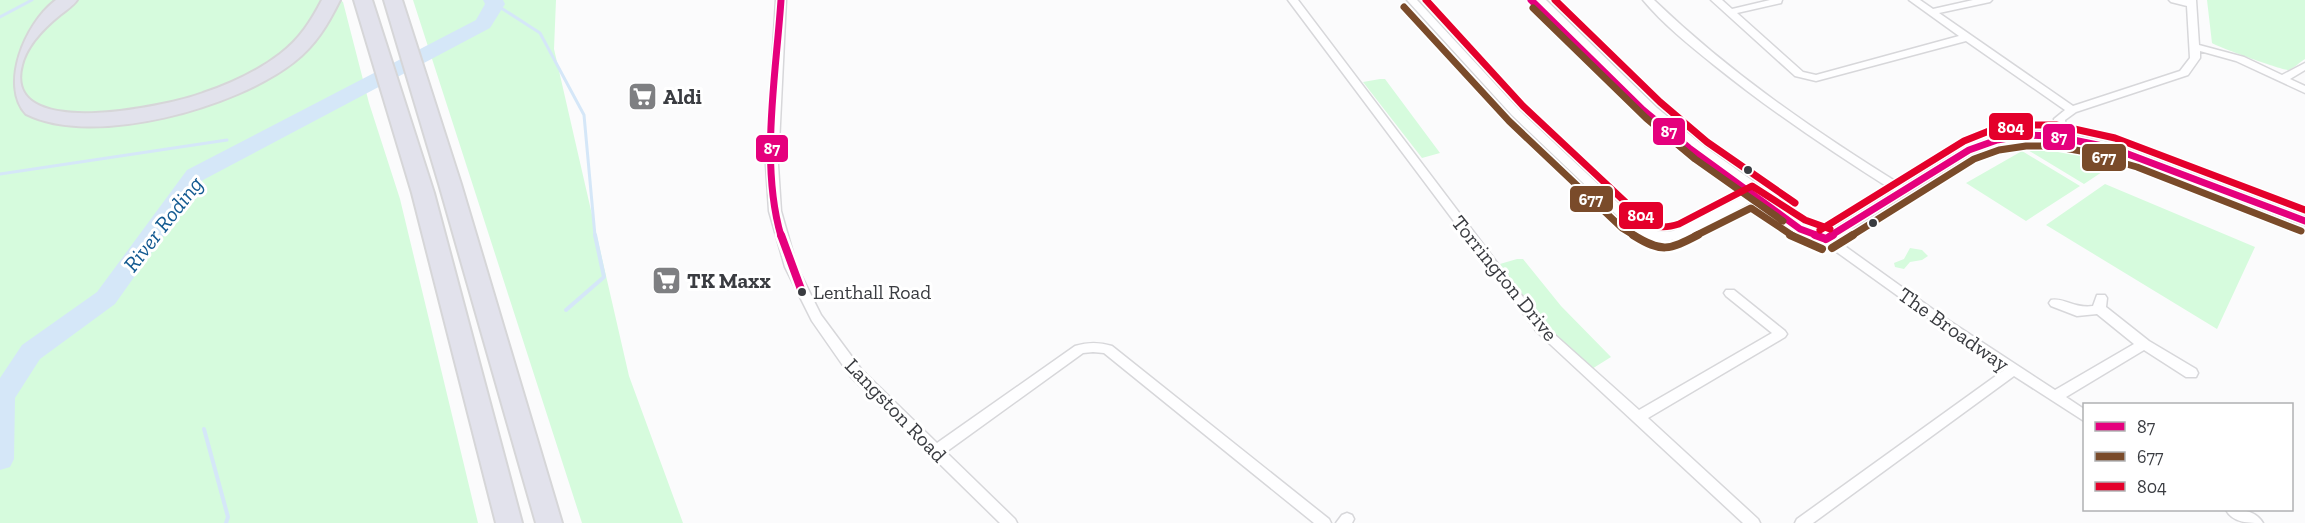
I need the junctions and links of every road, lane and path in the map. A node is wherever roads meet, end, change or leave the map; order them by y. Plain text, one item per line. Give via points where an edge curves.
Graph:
1 (68, 0) edge
2 (330, 0) edge
3 (363, 0) edge
4 (393, 0) edge
5 (781, 0) edge
6 (1293, 0) edge
7 (1412, 0) edge
8 (1531, 0) edge
9 (1540, 0) edge
10 (1648, 0) edge
11 (1716, 0) edge
12 (1914, 0) edge
13 (1987, 0) edge
14 (2174, 0) edge
15 (1778, 1) edge
16 (2192, 2) edge
17 (1730, 12) junction
18 (1931, 12) junction
19 (1968, 37) junction
20 (2196, 46) junction
21 (2305, 66) edge
22 (2283, 79) junction
23 (2305, 90) edge
24 (2072, 110) junction
25 (2061, 136) junction
26 (1901, 190) junction
27 (1757, 194) junction
28 (2305, 221) edge
29 (1826, 239) junction
30 (1730, 293) dead end
31 (2055, 303) dead end
32 (2144, 344) junction
33 (2013, 370) junction
34 (2191, 373) dead end
35 (2055, 397) junction
36 (2083, 415) edge
37 (1637, 418) junction
38 (935, 452) junction
39 (509, 523) edge
40 (549, 523) edge
41 (1010, 523) edge
42 (1324, 523) edge
43 (1753, 523) edge
44 (1802, 523) edge

1 - 2 highway via 20,41 9,63 7,80 13,94 32,110 93,121 177,108 246,82 302,45 323,18
3 - 39 highway via 423,193
4 - 40 highway
5 - 38 street, Langston Road via 772,165 775,211 791,267 816,318 847,362
6 - 37 street, Torrington Drive via 1541,329
7 - 27 street via 1516,113 1620,212 1649,234 1661,239 1676,235
8 - 27 street, The Broadway via 1643,110
9 - 27 street, The Broadway via 1653,110
10 - 26 street via 1703,52 1748,87 1831,147
11 - 17 street
12 - 18 street
13 - 18 street
14 - 16 street
15 - 17 street
16 - 20 street
17 - 19 street via 1799,74 1816,78
18 - 19 street
19 - 24 street
20 - 22 street via 2240,59
20 - 24 street via 2195,58 2184,73
21 - 22 street
22 - 23 street
24 - 25 street via 2059,119
25 - 26 street via 2024,136 1976,146
25 - 28 street via 2122,151
26 - 29 street
27 - 29 street, The Broadway via 1800,229
29 - 33 street, The Broadway
30 - 37 street via 1781,334
31 - 32 street via 2076,312 2092,312 2100,303
32 - 34 street
32 - 35 street
33 - 35 street, The Broadway
33 - 44 street
35 - 36 street, The Broadway
37 - 43 street, Torrington Drive
38 - 41 street, Langston Road
38 - 42 street via 1080,350 1100,348

